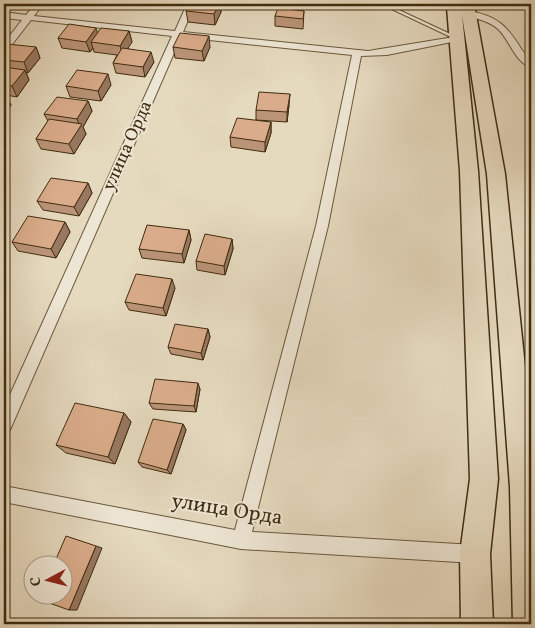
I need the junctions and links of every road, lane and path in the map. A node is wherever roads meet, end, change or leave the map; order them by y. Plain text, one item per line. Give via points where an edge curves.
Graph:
1 (39, 4) edge
2 (191, 4) edge
3 (383, 4) edge
4 (463, 7) edge
5 (4, 15) edge
6 (28, 17) junction
7 (178, 32) junction
8 (465, 38) junction
9 (4, 49) edge
10 (358, 53) junction
11 (531, 64) edge
12 (4, 426) edge
13 (4, 494) edge
14 (241, 540) junction
15 (475, 554) junction
16 (477, 624) edge
17 (529, 624) edge

1 - 6 street
2 - 7 street, улица Орда
3 - 8 lane
4 - 8 highway
4 - 11 street via 496,23
5 - 6 street
6 - 7 street
6 - 9 street
7 - 10 street
7 - 12 street, улица Орда
8 - 10 street via 387,52
8 - 15 highway via 484,479
8 - 17 highway via 496,174 524,487
10 - 14 street via 322,226
13 - 14 street, улица Орда
14 - 15 street, улица Орда
15 - 16 highway

